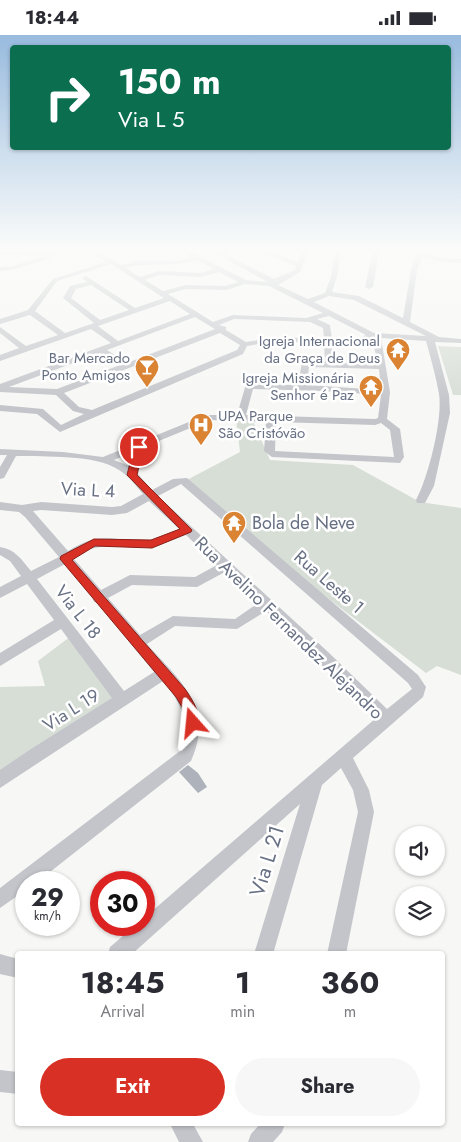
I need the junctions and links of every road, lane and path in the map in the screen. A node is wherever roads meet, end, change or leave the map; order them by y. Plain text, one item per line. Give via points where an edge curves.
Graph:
1 (38, 303) edge
2 (72, 303) edge
3 (123, 303) edge
4 (160, 303) edge
5 (177, 303) edge
6 (308, 303) edge
7 (366, 303) edge
8 (409, 303) edge
9 (135, 311) junction
10 (31, 312) junction
11 (329, 313) junction
12 (197, 314) junction
13 (311, 319) junction
14 (406, 321) junction
15 (0, 322) edge
16 (96, 324) junction
17 (214, 324) junction
18 (0, 329) edge
19 (223, 329) junction
20 (63, 335) junction
21 (374, 335) junction
22 (435, 339) junction
23 (327, 341) junction
24 (461, 341) edge
25 (116, 343) junction
26 (244, 344) junction
27 (25, 349) junction
28 (101, 350) junction
29 (0, 358) edge
30 (330, 364) junction
31 (127, 366) junction
32 (382, 367) junction
33 (302, 387) junction
34 (0, 388) edge
35 (58, 393) junction
36 (385, 393) junction
37 (0, 408) edge
38 (93, 413) junction
39 (241, 417) junction
40 (271, 418) junction
41 (382, 420) junction
42 (139, 447) junction
43 (0, 452) edge
44 (13, 453) junction
45 (104, 460) junction
46 (132, 475) junction
47 (0, 476) edge
48 (151, 496) junction
49 (420, 500) dead end
50 (0, 506) edge
51 (22, 509) junction
52 (187, 530) junction
53 (1, 552) edge
54 (65, 559) junction
55 (226, 565) junction
56 (28, 578) junction
57 (0, 593) edge
58 (98, 598) junction
59 (267, 604) junction
60 (62, 622) junction
61 (137, 643) junction
62 (0, 660) edge
63 (164, 673) junction
64 (122, 700) junction
65 (388, 719) junction
66 (343, 756) junction
67 (0, 780) edge
68 (315, 781) junction
69 (0, 899) edge
70 (120, 951) edge
71 (264, 951) edge
72 (337, 951) edge
73 (0, 963) edge
74 (15, 968) edge
75 (0, 1081) edge
76 (15, 1083) edge
77 (182, 1126) edge
78 (272, 1126) edge
79 (192, 1142) edge
80 (259, 1142) edge

1 - 10 street
2 - 16 street
3 - 9 street
4 - 9 street
5 - 12 street
6 - 11 street
7 - 14 street
8 - 14 street
9 - 16 street
10 - 15 street
10 - 20 street
11 - 13 street
11 - 21 street
12 - 17 street
12 - 25 street
13 - 17 street via 237,316
13 - 23 street via 327,327
14 - 22 street
16 - 20 street
16 - 25 street
17 - 19 street
18 - 27 street
19 - 26 street
19 - 31 street
20 - 27 street
21 - 22 street
21 - 23 street via 352,343
21 - 32 street via 378,340
22 - 24 street
22 - 49 street via 445,413 429,486
23 - 26 street via 278,339
23 - 30 street
25 - 28 street
26 - 38 street via 240,352
27 - 29 street
28 - 31 street
28 - 34 street
30 - 32 street
30 - 33 street via 309,363 304,366
31 - 35 street
32 - 36 street
33 - 36 street
33 - 39 street via 248,387
34 - 35 street
35 - 38 street via 76,409
36 - 41 street
37 - 38 street via 40,411 60,429
39 - 40 street
39 - 42 street via 204,418
40 - 41 street
40 - 41 street via 268,451 272,454 396,461 399,457 395,429
42 - 45 street
42 - 46 street
43 - 44 street
44 - 45 street
44 - 47 street
45 - 46 street, Rua Avelino Fernandez Alejandro via 119,465
46 - 48 street, Rua Avelino Fernandez Alejandro
48 - 51 street, Via L 4 via 117,511 41,506
48 - 52 street, Rua Avelino Fernandez Alejandro
48 - 65 street, Rua Leste 1 via 183,480 413,679 419,687 418,692
50 - 51 street, Via L 4
51 - 54 street
52 - 54 street via 152,544 94,543
52 - 55 street, Rua Avelino Fernandez Alejandro
53 - 56 street, Via L 18 via 14,558
54 - 56 street
54 - 58 street
55 - 58 street via 198,582 130,580
55 - 59 street, Rua Avelino Fernandez Alejandro
56 - 57 street
56 - 60 street, Via L 18
58 - 61 street
59 - 61 street via 237,624 167,623
59 - 65 street, Rua Avelino Fernandez Alejandro
60 - 62 street
60 - 64 street, Via L 18
61 - 63 street
63 - 64 street, Via L 19
63 - 69 street via 181,693 191,714 193,732 186,756
64 - 67 street, Via L 19
65 - 66 street, Rua Avelino Fernandez Alejandro
66 - 68 street, Rua Avelino Fernandez Alejandro
66 - 72 street via 360,785 366,812
68 - 70 street, Rua Avelino Fernandez Alejandro
68 - 71 street, Via L 21
73 - 74 street
75 - 76 street
77 - 79 street
78 - 80 street

